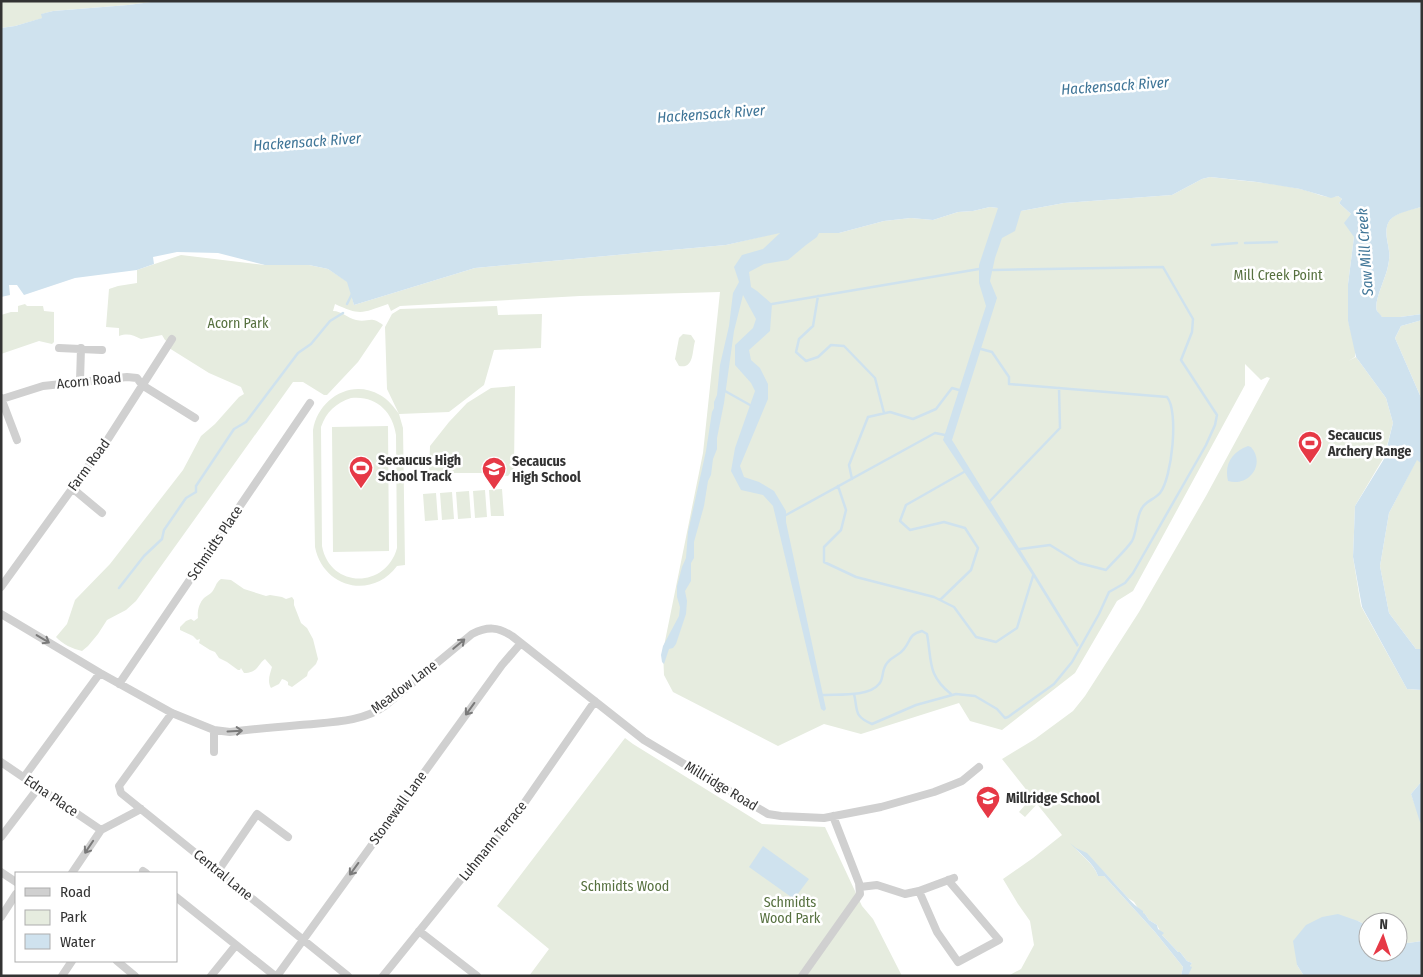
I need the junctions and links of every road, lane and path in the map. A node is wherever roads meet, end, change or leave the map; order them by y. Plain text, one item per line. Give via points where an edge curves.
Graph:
1 (172, 339) dead end
2 (60, 348) dead end
3 (81, 348) junction
4 (102, 350) dead end
5 (80, 381) junction
6 (142, 385) junction
7 (2, 399) edge
8 (310, 402) dead end
9 (195, 418) dead end
10 (17, 440) dead end
11 (72, 488) junction
12 (102, 513) dead end
13 (1, 587) edge
14 (1, 614) edge
15 (522, 643) junction
16 (100, 673) junction
17 (120, 684) junction
18 (595, 701) junction
19 (172, 713) junction
20 (214, 730) junction
21 (214, 752) dead end
22 (1, 762) edge
23 (979, 767) dead end
24 (24, 777) junction
25 (39, 787) junction
26 (141, 809) junction
27 (833, 816) junction
28 (101, 830) junction
29 (1, 837) edge
30 (288, 837) dead end
31 (218, 871) junction
32 (1, 872) edge
33 (73, 872) edge
34 (15, 881) edge
35 (860, 886) junction
36 (918, 891) junction
37 (15, 896) edge
38 (178, 899) edge
39 (1, 917) edge
40 (419, 931) junction
41 (303, 940) junction
42 (236, 945) junction
43 (71, 962) edge
44 (118, 962) edge
45 (62, 976) edge
46 (135, 976) edge
47 (211, 976) edge
48 (276, 976) edge
49 (348, 976) edge
50 (383, 976) edge
51 (477, 976) edge
52 (802, 976) edge

1 - 6 street, Farm Road
2 - 3 street
3 - 4 street
3 - 5 street
5 - 6 street, Acorn Road via 128,376 137,378
5 - 7 street, Acorn Road via 43,386
6 - 9 street, Acorn Road
6 - 11 street, Farm Road
7 - 10 street
8 - 17 street, Schmidts Place
11 - 12 street
11 - 13 street, Farm Road
14 -> 16 street, Meadow Lane
15 - 18 street, Millridge Road
20 -> 15 street, Meadow Lane via 230,732 370,714 386,705 477,631 494,629
15 -> 41 street, Stonewall Lane
16 - 17 street, Meadow Lane
16 - 24 street
17 - 19 street, Meadow Lane
18 - 27 street, Millridge Road via 648,743 768,814
18 - 40 street, Luhmann Terrace via 516,815
19 - 20 street, Meadow Lane
19 - 26 street, Central Lane via 119,786 121,793
20 - 21 street
22 - 24 street, Edna Place
23 - 27 street, Millridge Road via 962,780 934,792 881,808
24 - 25 street, Edna Place
25 - 28 street, Edna Place
25 - 29 street
26 - 28 street
26 - 31 street, Central Lane
27 - 35 street
28 -> 33 street
30 - 31 street via 257,814
31 - 41 street, Central Lane
32 - 34 street
35 - 36 street via 877,885 905,894
35 - 52 street via 859,896
36 - 36 street via 937,932 958,962 999,940 951,879
37 - 39 street
38 - 42 street
40 - 50 street, Luhmann Terrace
40 - 51 street
41 - 48 street, Stonewall Lane
41 - 49 street, Central Lane
42 - 47 street
42 - 48 street
43 - 45 street
44 - 46 street

